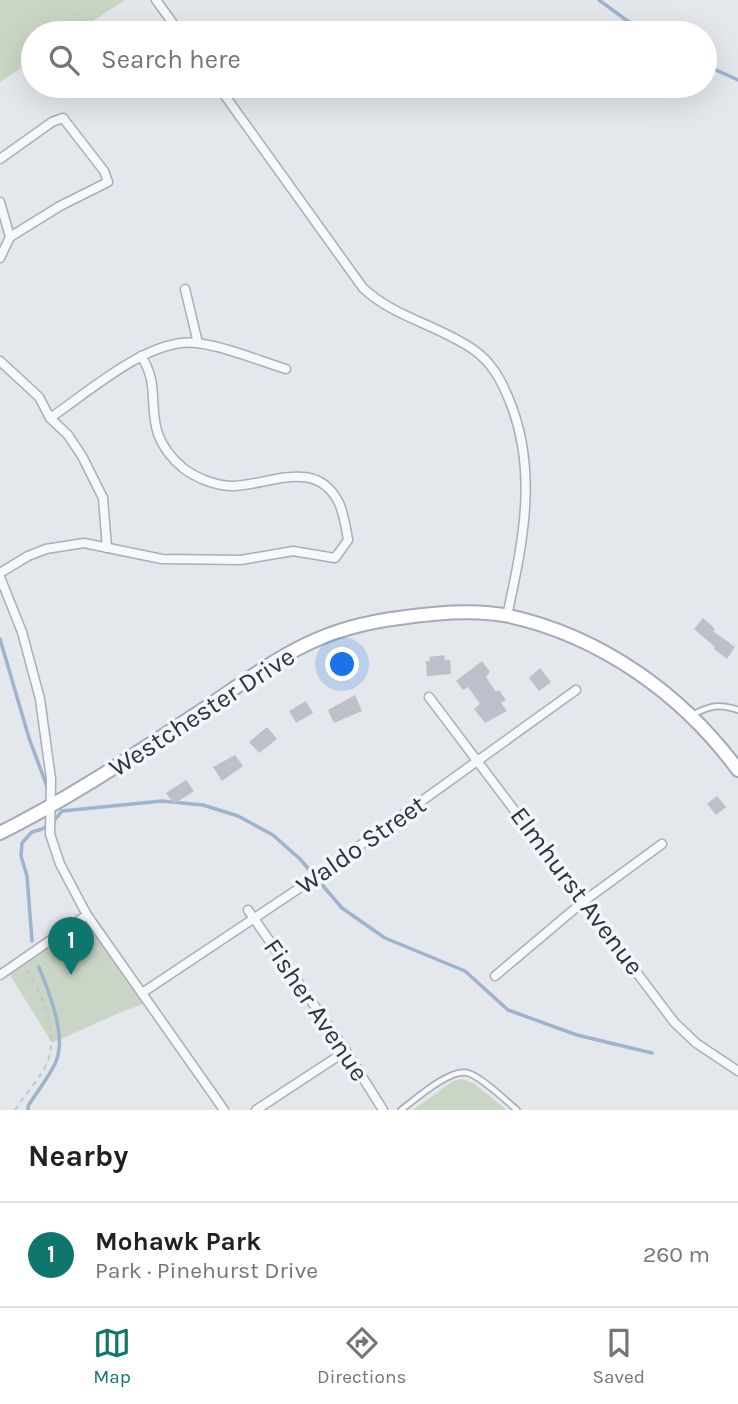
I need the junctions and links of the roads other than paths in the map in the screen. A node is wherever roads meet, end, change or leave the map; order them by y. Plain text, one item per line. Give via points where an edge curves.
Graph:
1 (156, 0) edge
2 (171, 21) edge
3 (227, 98) edge
4 (0, 159) edge
5 (0, 202) edge
6 (10, 237) junction
7 (0, 258) edge
8 (185, 289) dead end
9 (198, 343) junction
10 (141, 356) junction
11 (0, 361) edge
12 (286, 369) dead end
13 (50, 418) junction
14 (107, 548) junction
15 (0, 575) edge
16 (507, 616) junction
17 (576, 690) dead end
18 (429, 697) dead end
19 (738, 710) edge
20 (691, 716) junction
21 (480, 761) junction
22 (738, 770) edge
23 (50, 808) junction
24 (0, 833) edge
25 (662, 844) dead end
26 (584, 901) junction
27 (248, 910) dead end
28 (88, 915) junction
29 (254, 919) junction
30 (0, 975) edge
31 (495, 976) dead end
32 (142, 993) junction
33 (346, 1051) junction
34 (738, 1071) edge
35 (224, 1110) edge
36 (256, 1110) edge
37 (383, 1110) edge
38 (401, 1110) edge
39 (517, 1110) edge

1 - 2 street
3 - 16 street via 363,288 387,307 471,348 496,373 518,425 527,488
4 - 6 street via 63,118 108,182
5 - 6 street
6 - 7 street
8 - 9 street
9 - 10 street
9 - 12 street
10 - 13 street
10 - 14 street via 151,384 155,428 161,444 180,465 223,486 295,476 316,479 341,506 348,540 335,558 293,551 241,560 162,559
11 - 13 street via 39,397
13 - 14 street via 82,456 103,498
14 - 15 street via 84,543 55,547 28,556
15 - 23 street via 37,687 49,754
16 - 20 main road, Westchester Drive via 606,653 662,690
16 - 23 main road, Westchester Drive via 435,612 364,623 307,643
17 - 21 street, Waldo Street
18 - 21 street, Elmhurst Avenue
19 - 20 lane via 712,705
20 - 22 main road, Westchester Drive
21 - 26 street, Elmhurst Avenue
21 - 29 street, Waldo Street
23 - 24 main road, Westchester Drive
23 - 28 street via 50,834 57,854
25 - 26 street
26 - 31 street
26 - 34 street, Elmhurst Avenue via 684,1033
27 - 29 street, Fisher Avenue
28 - 30 street
28 - 32 street
29 - 32 street, Waldo Street
29 - 33 street, Fisher Avenue
32 - 35 street
33 - 36 street
33 - 37 street, Fisher Avenue
38 - 39 lane via 444,1079 463,1073

